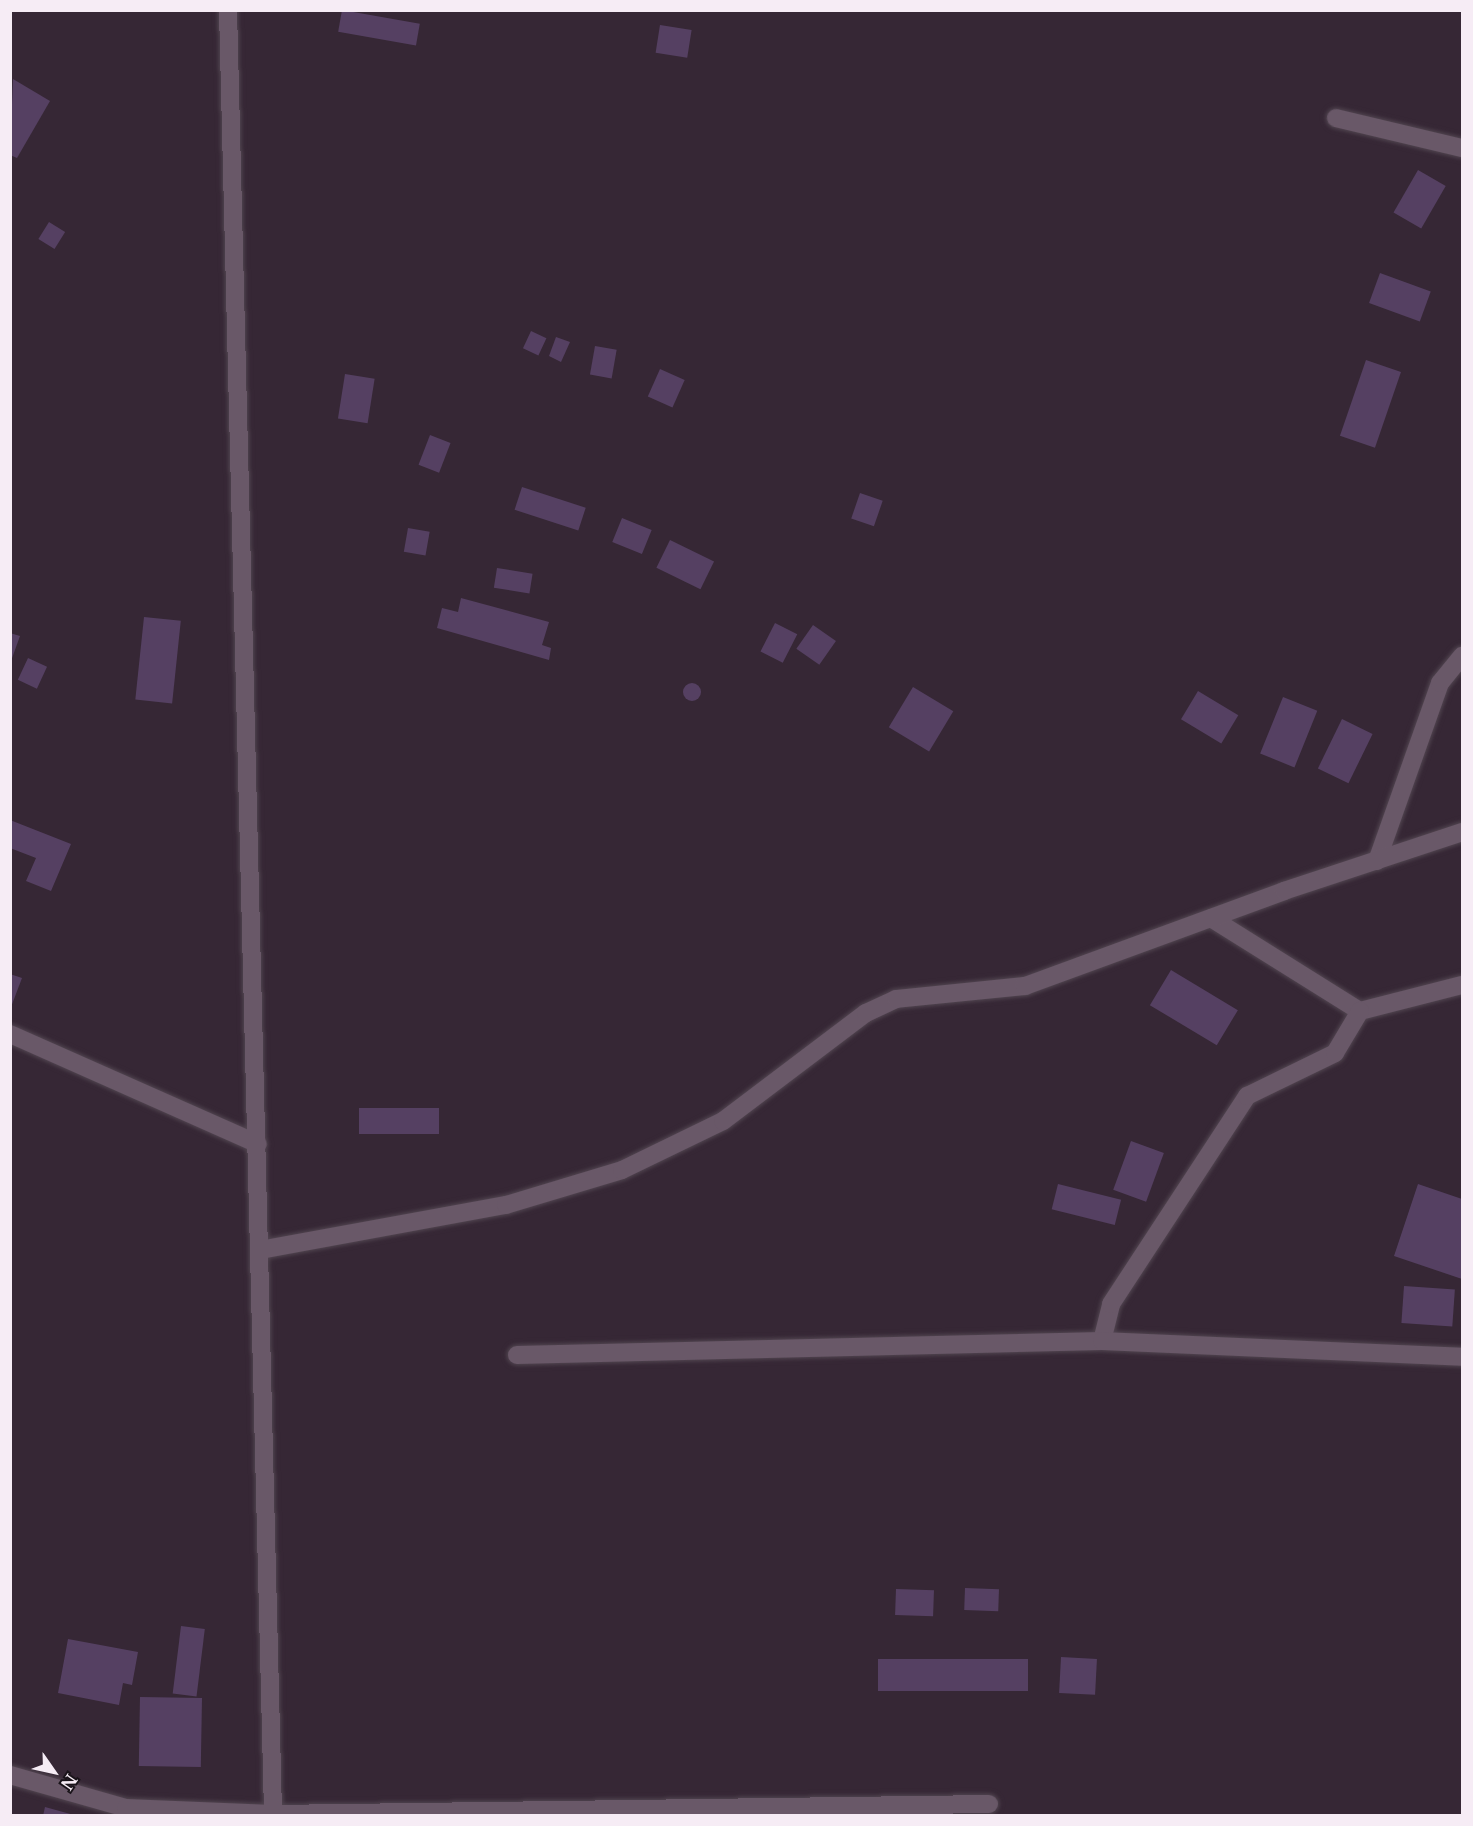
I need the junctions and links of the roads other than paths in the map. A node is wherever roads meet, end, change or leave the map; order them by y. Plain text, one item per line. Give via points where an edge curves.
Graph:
1 (228, 10) edge
2 (1336, 118) dead end
3 (1462, 148) edge
4 (1462, 656) edge
5 (1462, 832) edge
6 (1377, 861) junction
7 (1211, 918) junction
8 (1462, 985) edge
9 (1360, 1011) junction
10 (10, 1034) edge
11 (258, 1144) junction
12 (260, 1250) junction
13 (1102, 1341) junction
14 (517, 1355) dead end
15 (1462, 1357) edge
16 (10, 1775) edge
17 (989, 1804) dead end
18 (851, 1810) edge
19 (273, 1814) edge

1 - 11 street
2 - 3 street
4 - 6 street via 1440,683
5 - 6 street
6 - 7 street
7 - 9 street
7 - 12 street via 1025,986 896,999 866,1013 723,1121 622,1170 506,1205
8 - 9 street
9 - 13 street via 1335,1053 1247,1096 1111,1304
10 - 11 street
11 - 12 street
12 - 19 street
13 - 14 street
13 - 15 street
16 - 19 street via 126,1808
17 - 18 street
18 - 19 street

